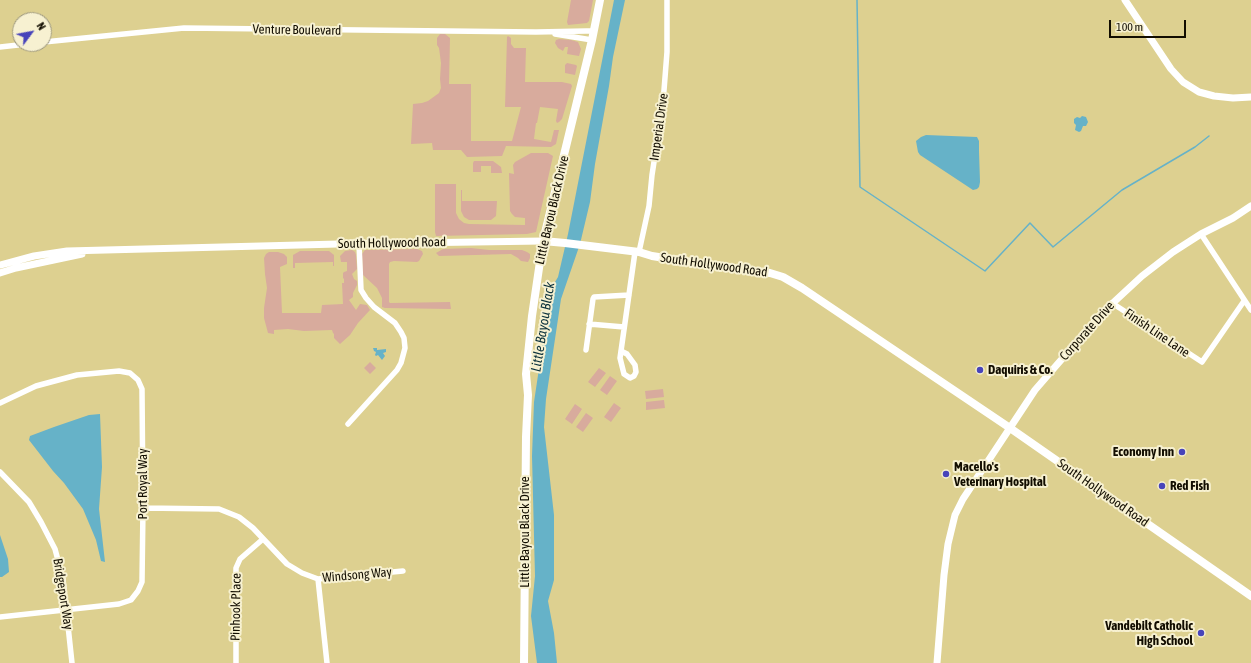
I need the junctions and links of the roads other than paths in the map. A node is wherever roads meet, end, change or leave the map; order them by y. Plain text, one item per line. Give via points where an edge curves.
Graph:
1 (600, 0) edge
2 (668, 0) edge
3 (1125, 0) edge
4 (593, 36) junction
5 (52, 41) edge
6 (12, 45) edge
7 (0, 46) edge
8 (1251, 97) edge
9 (1251, 206) edge
10 (1201, 234) junction
11 (543, 242) junction
12 (359, 244) junction
13 (104, 250) junction
14 (637, 252) junction
15 (0, 265) edge
16 (0, 273) edge
17 (629, 295) junction
18 (1244, 301) junction
19 (1112, 303) junction
20 (1251, 310) edge
21 (589, 324) junction
22 (624, 327) junction
23 (586, 350) dead end
24 (621, 351) dead end
25 (0, 402) edge
26 (348, 424) dead end
27 (1010, 428) junction
28 (0, 472) edge
29 (143, 508) junction
30 (263, 539) junction
31 (403, 571) dead end
32 (318, 580) junction
33 (1251, 596) edge
34 (66, 610) junction
35 (0, 617) edge
36 (72, 663) edge
37 (236, 663) edge
38 (327, 663) edge
39 (524, 663) edge
40 (937, 663) edge

1 - 4 main road, Little Bayou Black Drive
2 - 14 street, Imperial Drive via 663,103 649,206
3 - 8 street via 1171,69 1183,82 1199,92 1214,96
4 - 5 street, Venture Boulevard via 550,33 184,28
4 - 11 main road, Little Bayou Black Drive
6 - 7 street
9 - 10 street, Corporate Drive
10 - 18 street
10 - 19 street, Corporate Drive via 1150,269
11 - 12 street, South Hollywood Road
11 - 14 main road, South Hollywood Road
11 - 39 main road, Little Bayou Black Drive via 526,374 528,395
12 - 13 street, South Hollywood Road
12 - 26 street via 361,290 395,329 405,348 397,370
13 - 15 street, South Hollywood Road via 66,251
13 - 16 street, South Hollywood Road via 22,266
14 - 17 street, Imperial Drive
14 - 27 main road, South Hollywood Road via 783,277
17 - 21 street via 594,297
17 - 22 street, Imperial Drive
18 - 19 street, Finish Line Lane via 1202,362
18 - 20 street
19 - 27 street, Corporate Drive via 1035,390
21 - 22 street
21 - 23 street
22 - 24 street, Imperial Drive
25 - 29 street, Port Royal Way via 36,386 77,375 118,371 130,373 138,380 142,389
27 - 33 main road, South Hollywood Road
27 - 40 street, Corporate Drive via 955,515 947,552
28 - 34 street, Bridgeport Way via 29,502 55,549 63,579
29 - 30 street, Windsong Way via 219,509 240,517
29 - 34 street, Port Royal Way via 142,582 138,591 131,600 119,604
30 - 32 street, Windsong Way via 287,564
30 - 37 street, Pinhook Place via 240,559 236,568
31 - 32 street, Windsong Way
32 - 38 street
34 - 35 street, Port Royal Way
34 - 36 street, Bridgeport Way

